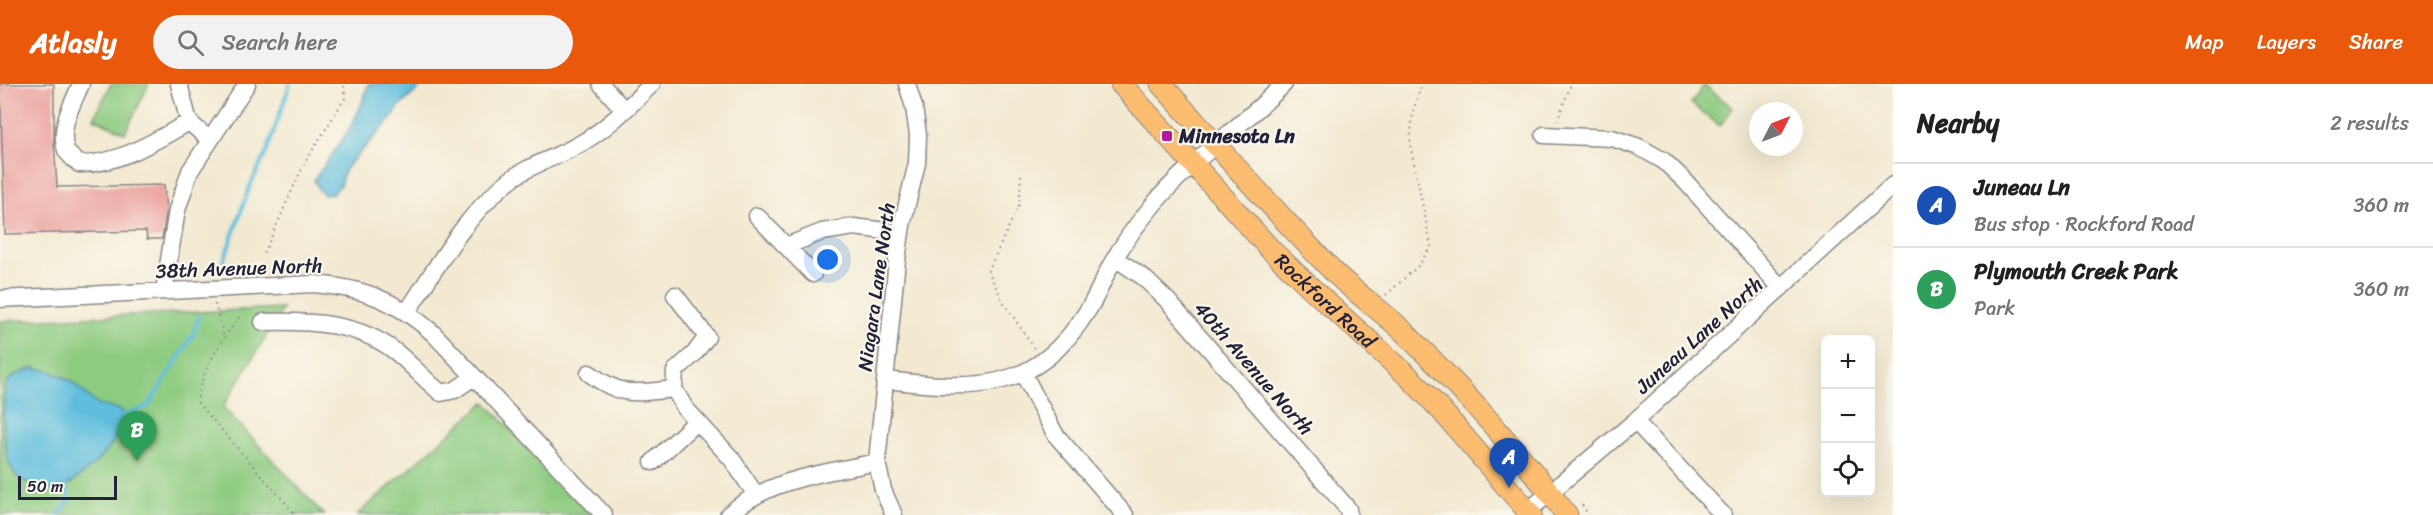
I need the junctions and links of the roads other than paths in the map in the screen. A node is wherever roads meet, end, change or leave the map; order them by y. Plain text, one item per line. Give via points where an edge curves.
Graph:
1 (81, 84) edge
2 (180, 84) edge
3 (247, 84) edge
4 (600, 84) edge
5 (652, 84) edge
6 (907, 84) edge
7 (1121, 84) edge
8 (1161, 84) edge
9 (1284, 84) edge
10 (624, 110) junction
11 (189, 122) junction
12 (1549, 135) road end
13 (210, 140) junction
14 (1215, 145) junction
15 (1193, 164) junction
16 (1893, 185) edge
17 (757, 216) dead end
18 (901, 233) junction
19 (786, 246) junction
20 (1115, 258) junction
21 (813, 274) dead end
22 (1781, 288) junction
23 (164, 291) junction
24 (675, 295) dead end
25 (0, 298) edge
26 (407, 312) junction
27 (263, 322) dead end
28 (589, 373) dead end
29 (1023, 373) junction
30 (474, 376) junction
31 (885, 380) junction
32 (674, 389) junction
33 (697, 421) junction
34 (1635, 422) junction
35 (652, 462) dead end
36 (877, 462) junction
37 (1549, 492) junction
38 (756, 495) junction
39 (1530, 513) edge
40 (604, 515) edge
41 (728, 515) edge
42 (894, 515) edge
43 (1125, 515) edge
44 (1348, 515) edge
45 (1567, 515) edge
46 (1723, 515) edge

1 - 11 street via 67,116 64,141 66,152 79,164 96,165 142,148
2 - 11 street
3 - 13 street
4 - 10 street
5 - 10 street
6 - 18 street, Niagara Lane North via 918,135 918,163
7 - 15 main road, Rockford Road
8 - 14 main road, Rockford Road
9 - 14 street
10 - 26 street via 577,146 506,182 466,223
11 - 13 street
12 - 22 street via 1612,138 1664,161
13 - 23 street via 190,171 177,210
14 - 15 street
14 - 37 main road, Rockford Road via 1336,274 1455,383
15 - 20 street via 1155,203
15 - 39 main road, Rockford Road via 1270,249 1408,376
16 - 22 street, Juneau Lane North
17 - 19 street
18 - 19 street via 854,227 822,232
18 - 31 street, Niagara Lane North
19 - 21 street
20 - 29 street via 1073,332 1052,354
20 - 44 street, 40th Avenue North via 1168,301 1348,508
22 - 34 street, Juneau Lane North
23 - 25 street, 38th Avenue North
23 - 26 street, 38th Avenue North via 314,284 367,292
24 - 32 street via 707,337 675,371
26 - 30 street, 38th Avenue North
27 - 30 street via 322,323 351,329 394,351 441,393 455,390
28 - 32 street via 628,394
29 - 31 street via 970,387
29 - 43 street via 1055,434
30 - 40 street, 38th Avenue North
31 - 36 street, Niagara Lane North
32 - 33 street
33 - 35 street
33 - 38 street via 731,458
34 - 37 street, Juneau Lane North
34 - 46 street
36 - 38 street via 777,485
36 - 42 street, Niagara Lane North
37 - 39 street, Juneau Lane North
37 - 45 main road, Rockford Road
38 - 41 street

